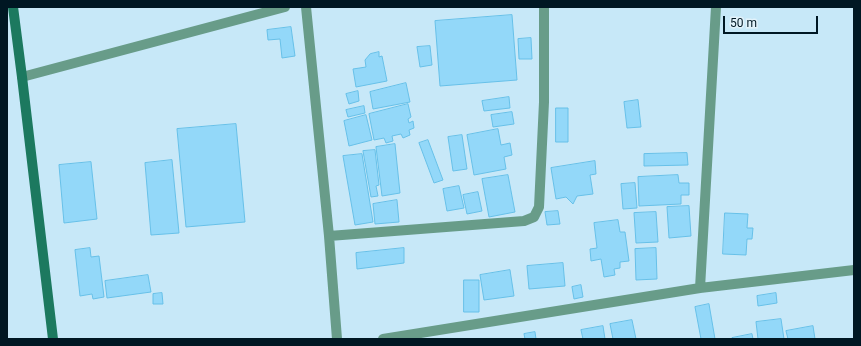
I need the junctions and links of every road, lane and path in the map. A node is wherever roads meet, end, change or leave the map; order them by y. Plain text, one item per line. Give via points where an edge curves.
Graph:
1 (13, 7) edge
2 (285, 7) edge
3 (306, 7) edge
4 (544, 7) edge
5 (716, 7) edge
6 (22, 78) junction
7 (329, 236) junction
8 (854, 270) edge
9 (700, 288) junction
10 (53, 339) edge
11 (337, 339) edge
12 (383, 339) edge

1 - 6 street
2 - 6 street
3 - 7 street
4 - 7 street via 544,102 539,207 534,217 524,221
5 - 9 street
6 - 10 street
7 - 11 street
8 - 9 street
9 - 12 street

